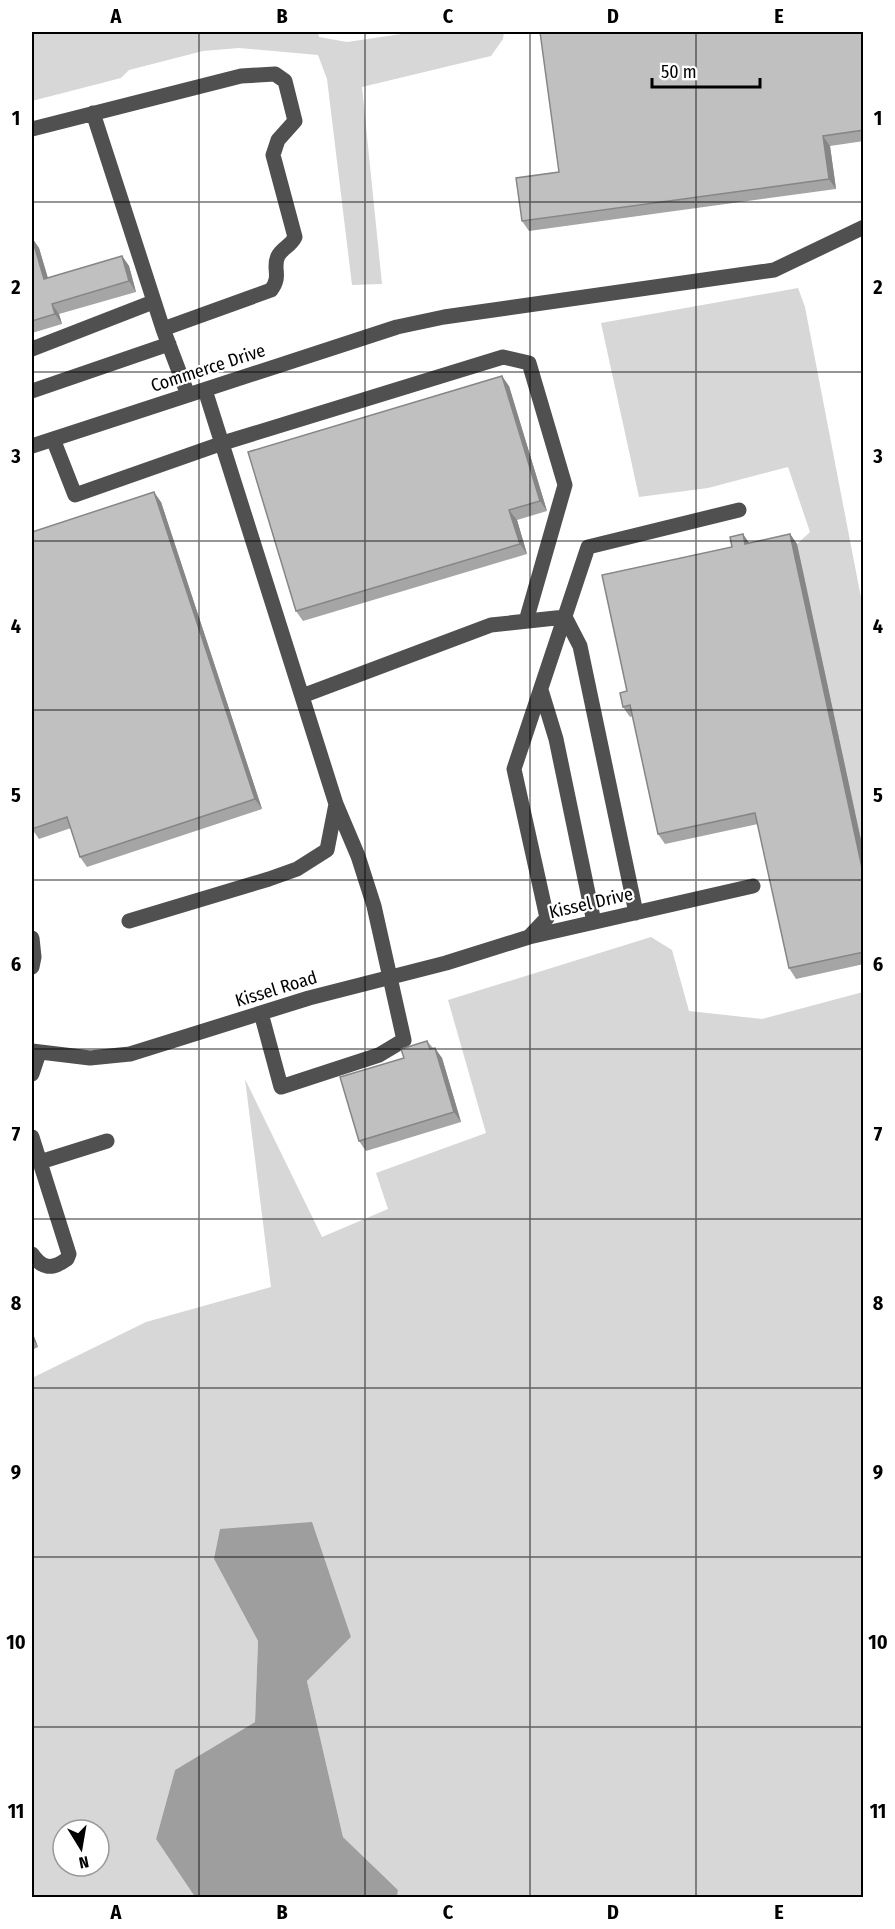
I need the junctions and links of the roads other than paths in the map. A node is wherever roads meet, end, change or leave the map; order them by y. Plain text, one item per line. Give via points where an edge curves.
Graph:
1 (93, 113) junction
2 (32, 129) edge
3 (864, 227) edge
4 (153, 302) junction
5 (166, 337) junction
6 (32, 349) edge
7 (205, 390) junction
8 (32, 391) edge
9 (188, 395) junction
10 (53, 439) junction
11 (223, 443) junction
12 (32, 446) edge
13 (739, 510) dead end
14 (565, 617) junction
15 (526, 621) junction
16 (541, 690) junction
17 (302, 696) junction
18 (336, 804) junction
19 (753, 886) dead end
20 (636, 913) junction
21 (129, 921) dead end
22 (594, 922) junction
23 (529, 937) junction
24 (32, 938) edge
25 (32, 968) edge
26 (391, 976) junction
27 (261, 1013) junction
28 (35, 1052) edge
29 (32, 1074) edge
30 (107, 1141) dead end
31 (32, 1142) edge
32 (40, 1162) junction
33 (32, 1254) edge

1 - 2 street
1 - 4 street
1 - 5 street via 241,76 275,74 285,81 295,121 278,140 273,155 295,237 292,245 279,253 276,284 262,295
3 - 7 street, Commerce Drive via 774,270 444,317 397,327
4 - 5 street
4 - 6 street
5 - 8 street
5 - 9 street
7 - 9 street, Commerce Drive
7 - 11 street
9 - 10 street, Commerce Drive
10 - 11 street via 75,495
10 - 12 street, Commerce Drive
11 - 15 street via 503,357 529,363 565,485
11 - 17 street
13 - 14 street via 588,547
14 - 15 street
14 - 16 street
14 - 20 street via 580,646
15 - 17 street via 491,625
16 - 22 street via 556,739
16 - 23 street via 514,769 547,918
17 - 18 street
18 - 21 street via 327,850 297,869
18 - 26 street via 367,886
19 - 20 street, Kissel Drive
20 - 22 street, Kissel Drive
22 - 23 street, Kissel Drive
23 - 26 street, Kissel Road
24 - 25 street
26 - 27 street, Kissel Road
26 - 27 street via 404,1040 379,1055 281,1086
27 - 28 street, Kissel Road via 130,1054 90,1058
28 - 29 street
30 - 32 street
31 - 32 street
32 - 33 street via 69,1254 60,1264 47,1268 39,1265

